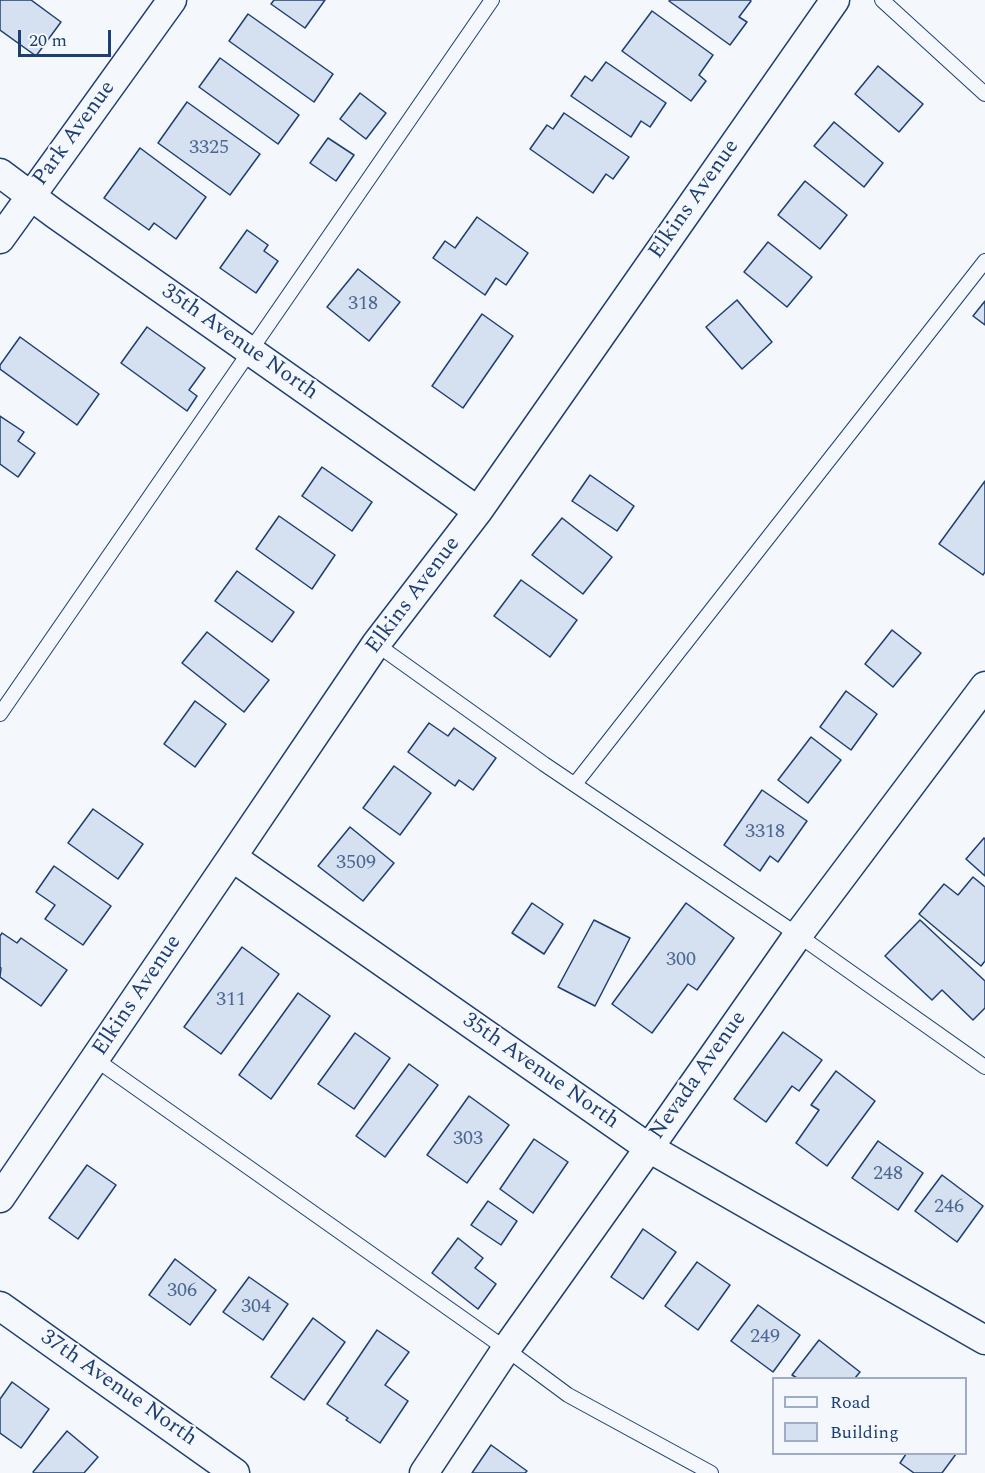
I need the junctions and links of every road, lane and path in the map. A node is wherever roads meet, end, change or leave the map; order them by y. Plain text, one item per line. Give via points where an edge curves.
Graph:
1 (172, 0) edge
2 (492, 0) edge
3 (835, 0) edge
4 (882, 0) edge
5 (985, 94) edge
6 (0, 173) edge
7 (30, 196) junction
8 (0, 239) edge
9 (985, 261) edge
10 (250, 351) junction
11 (478, 512) junction
12 (376, 644) junction
13 (985, 686) edge
14 (0, 714) edge
15 (575, 784) junction
16 (232, 858) junction
17 (798, 935) junction
18 (95, 1059) junction
19 (985, 1067) edge
20 (649, 1148) junction
21 (0, 1198) edge
22 (0, 1306) edge
23 (985, 1340) edge
24 (506, 1349) junction
25 (235, 1473) edge
26 (424, 1473) edge
27 (711, 1473) edge

1 - 7 street, Park Avenue
2 - 10 lane
3 - 11 street, Elkins Avenue
4 - 5 lane
6 - 7 street, 35th Avenue North
7 - 8 street, Park Avenue
7 - 10 street, 35th Avenue North
9 - 15 lane
10 - 11 street, 35th Avenue North
10 - 14 lane
11 - 12 street, Elkins Avenue
12 - 15 lane
12 - 16 street, Elkins Avenue
13 - 17 street, Nevada Avenue
15 - 17 lane
16 - 18 street, Elkins Avenue
16 - 20 street, 35th Avenue North
17 - 19 lane
17 - 20 street, Nevada Avenue
18 - 21 street, Elkins Avenue
18 - 24 lane
20 - 23 street, 35th Avenue North
20 - 24 street, Nevada Avenue
22 - 25 street, 37th Avenue North
24 - 26 street, Nevada Avenue
24 - 27 lane via 568,1395

